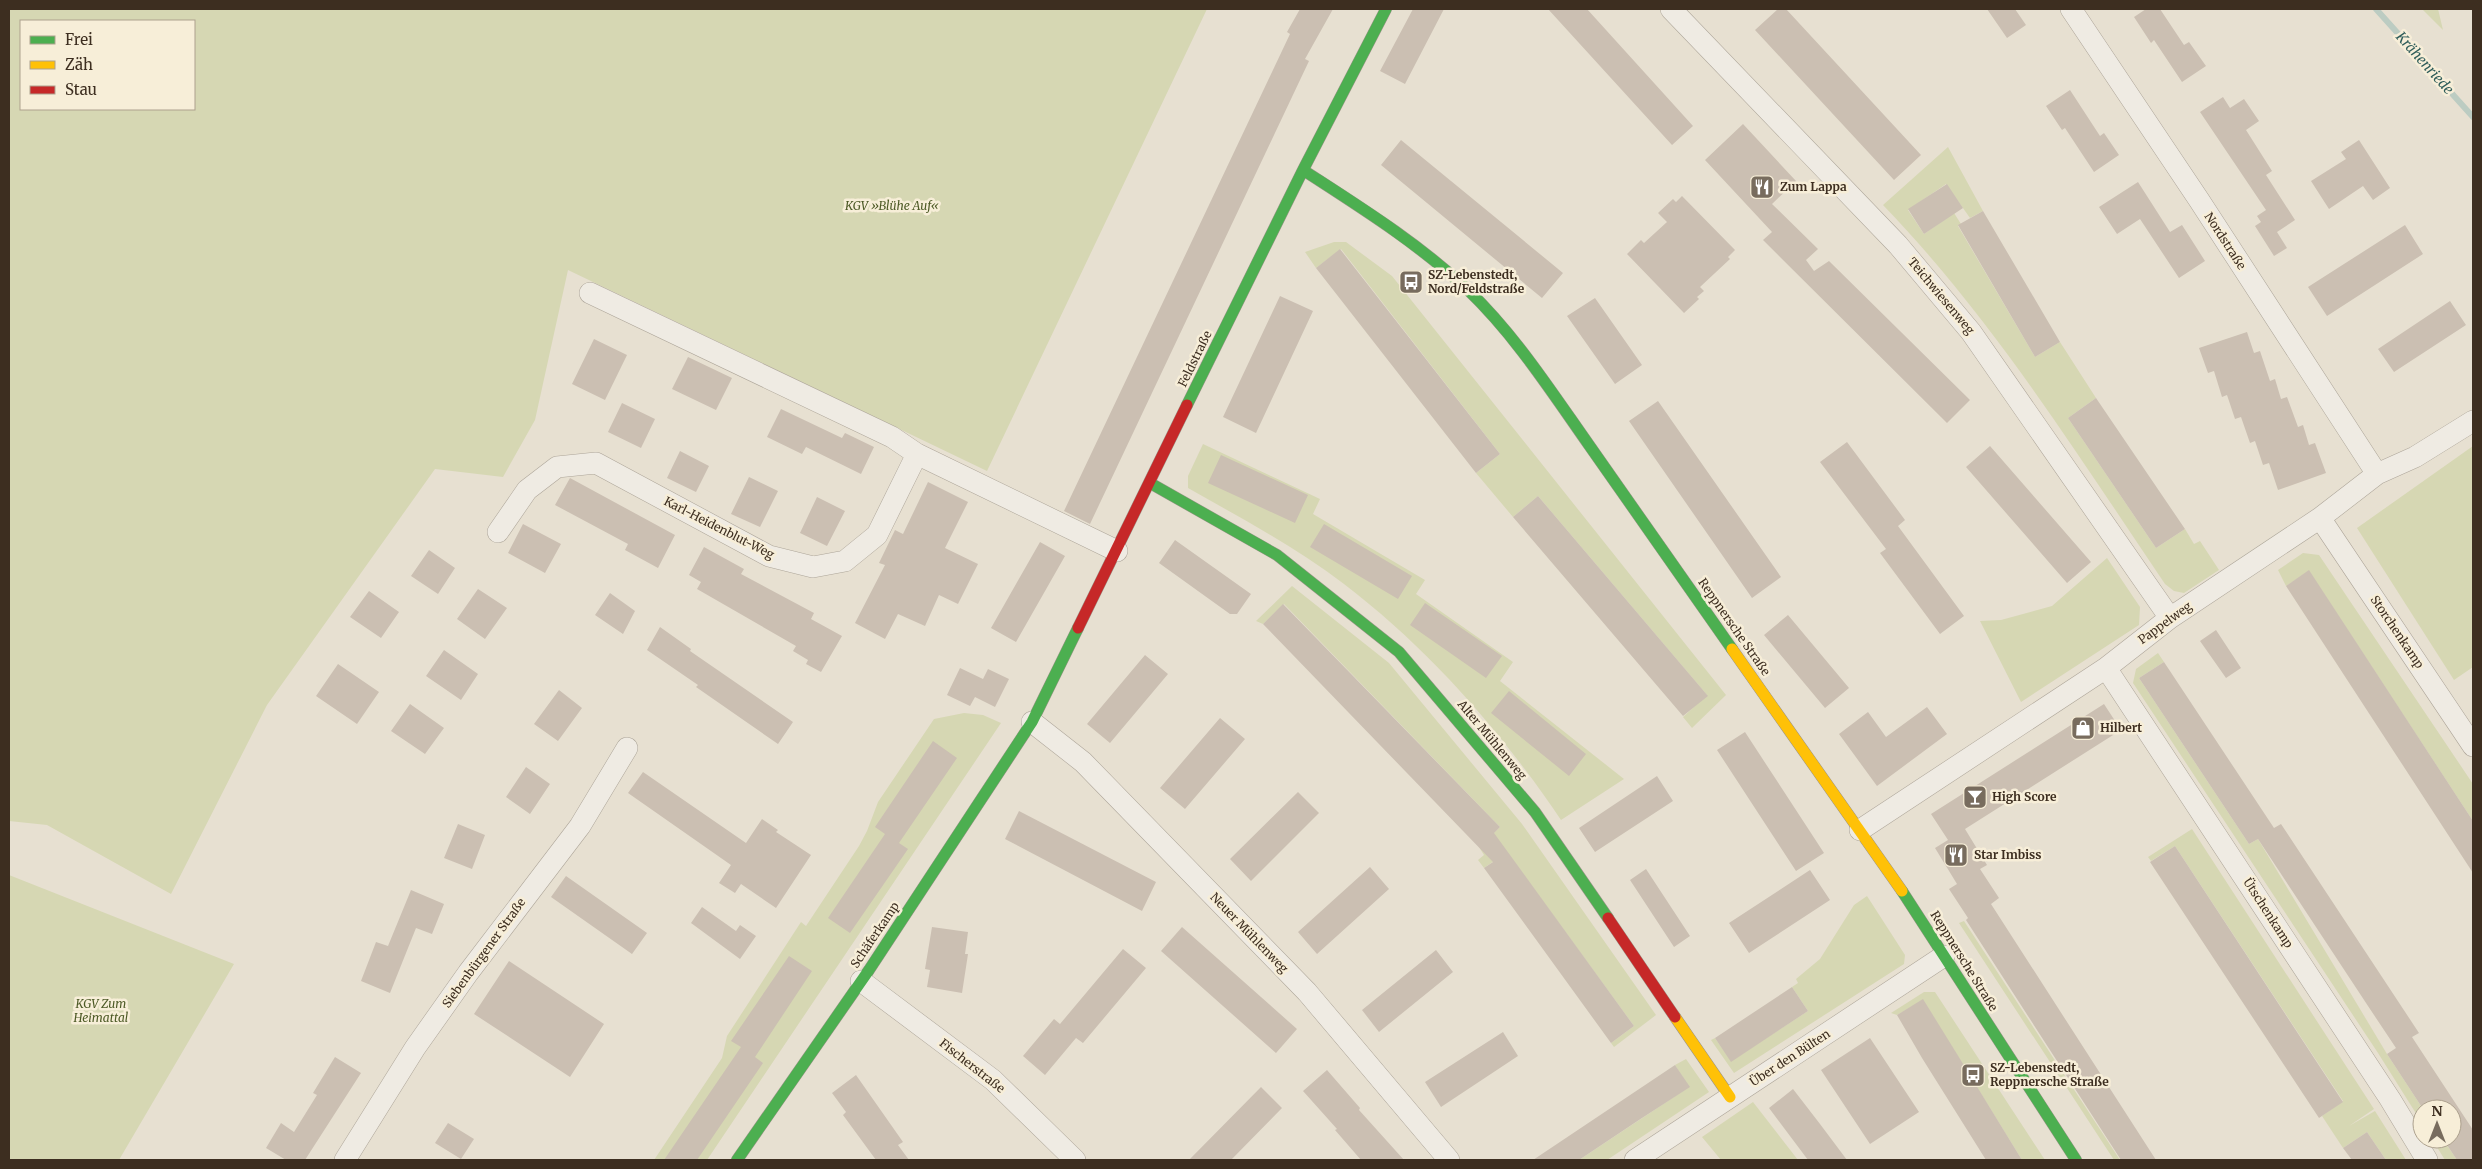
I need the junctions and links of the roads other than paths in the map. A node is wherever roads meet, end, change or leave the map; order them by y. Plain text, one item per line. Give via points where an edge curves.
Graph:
1 (1386, 9) edge
2 (1671, 9) edge
3 (2071, 9) edge
4 (1303, 170) junction
5 (590, 293) dead end
6 (2473, 421) edge
7 (917, 454) junction
8 (2377, 474) junction
9 (1150, 483) junction
10 (2320, 518) junction
11 (498, 532) dead end
12 (1117, 551) junction
13 (2170, 618) junction
14 (2106, 668) junction
15 (1032, 722) junction
16 (2473, 746) edge
17 (628, 748) dead end
18 (1860, 830) junction
19 (1944, 956) junction
20 (861, 981) junction
21 (1730, 1097) junction
22 (345, 1160) edge
23 (737, 1160) edge
24 (1075, 1160) edge
25 (1449, 1160) edge
26 (1635, 1160) edge
27 (2076, 1160) edge
28 (2427, 1160) edge

1 - 4 street, Feldstraße
2 - 13 street, Teichwiesenweg via 1898,245 1972,332
3 - 8 street, Nordstraße
4 - 9 street, Feldstraße
4 - 18 street, Reppnersche Straße via 1389,225 1488,311 1537,371
5 - 7 street via 892,437
6 - 8 street, Pappelweg via 2415,457
7 - 11 street, Karl-Heidenblut-Weg via 877,535 845,561 814,567 770,556 596,463 558,467 527,490
7 - 12 street
8 - 10 street, Pappelweg
9 - 12 street, Feldstraße
9 - 21 street, Alter Mühlenweg via 1277,555 1399,652 1535,812
10 - 13 street, Pappelweg
10 - 16 street, Storchenkamp
12 - 15 street, Feldstraße
13 - 14 street, Pappelweg
14 - 18 street, Pappelweg
14 - 28 street, Ütschenkamp
15 - 20 street, Schäferkamp
15 - 25 street, Neuer Mühlenweg via 1083,762 1307,992
17 - 22 street, Siebenbürgener Straße via 580,826 468,973 416,1048
18 - 19 street, Reppnersche Straße
19 - 21 street, Über den Bülten
19 - 27 street, Reppnersche Straße
20 - 23 street, Schäferkamp
20 - 24 street, Fischerstraße via 994,1080
21 - 26 street, Über den Bülten

